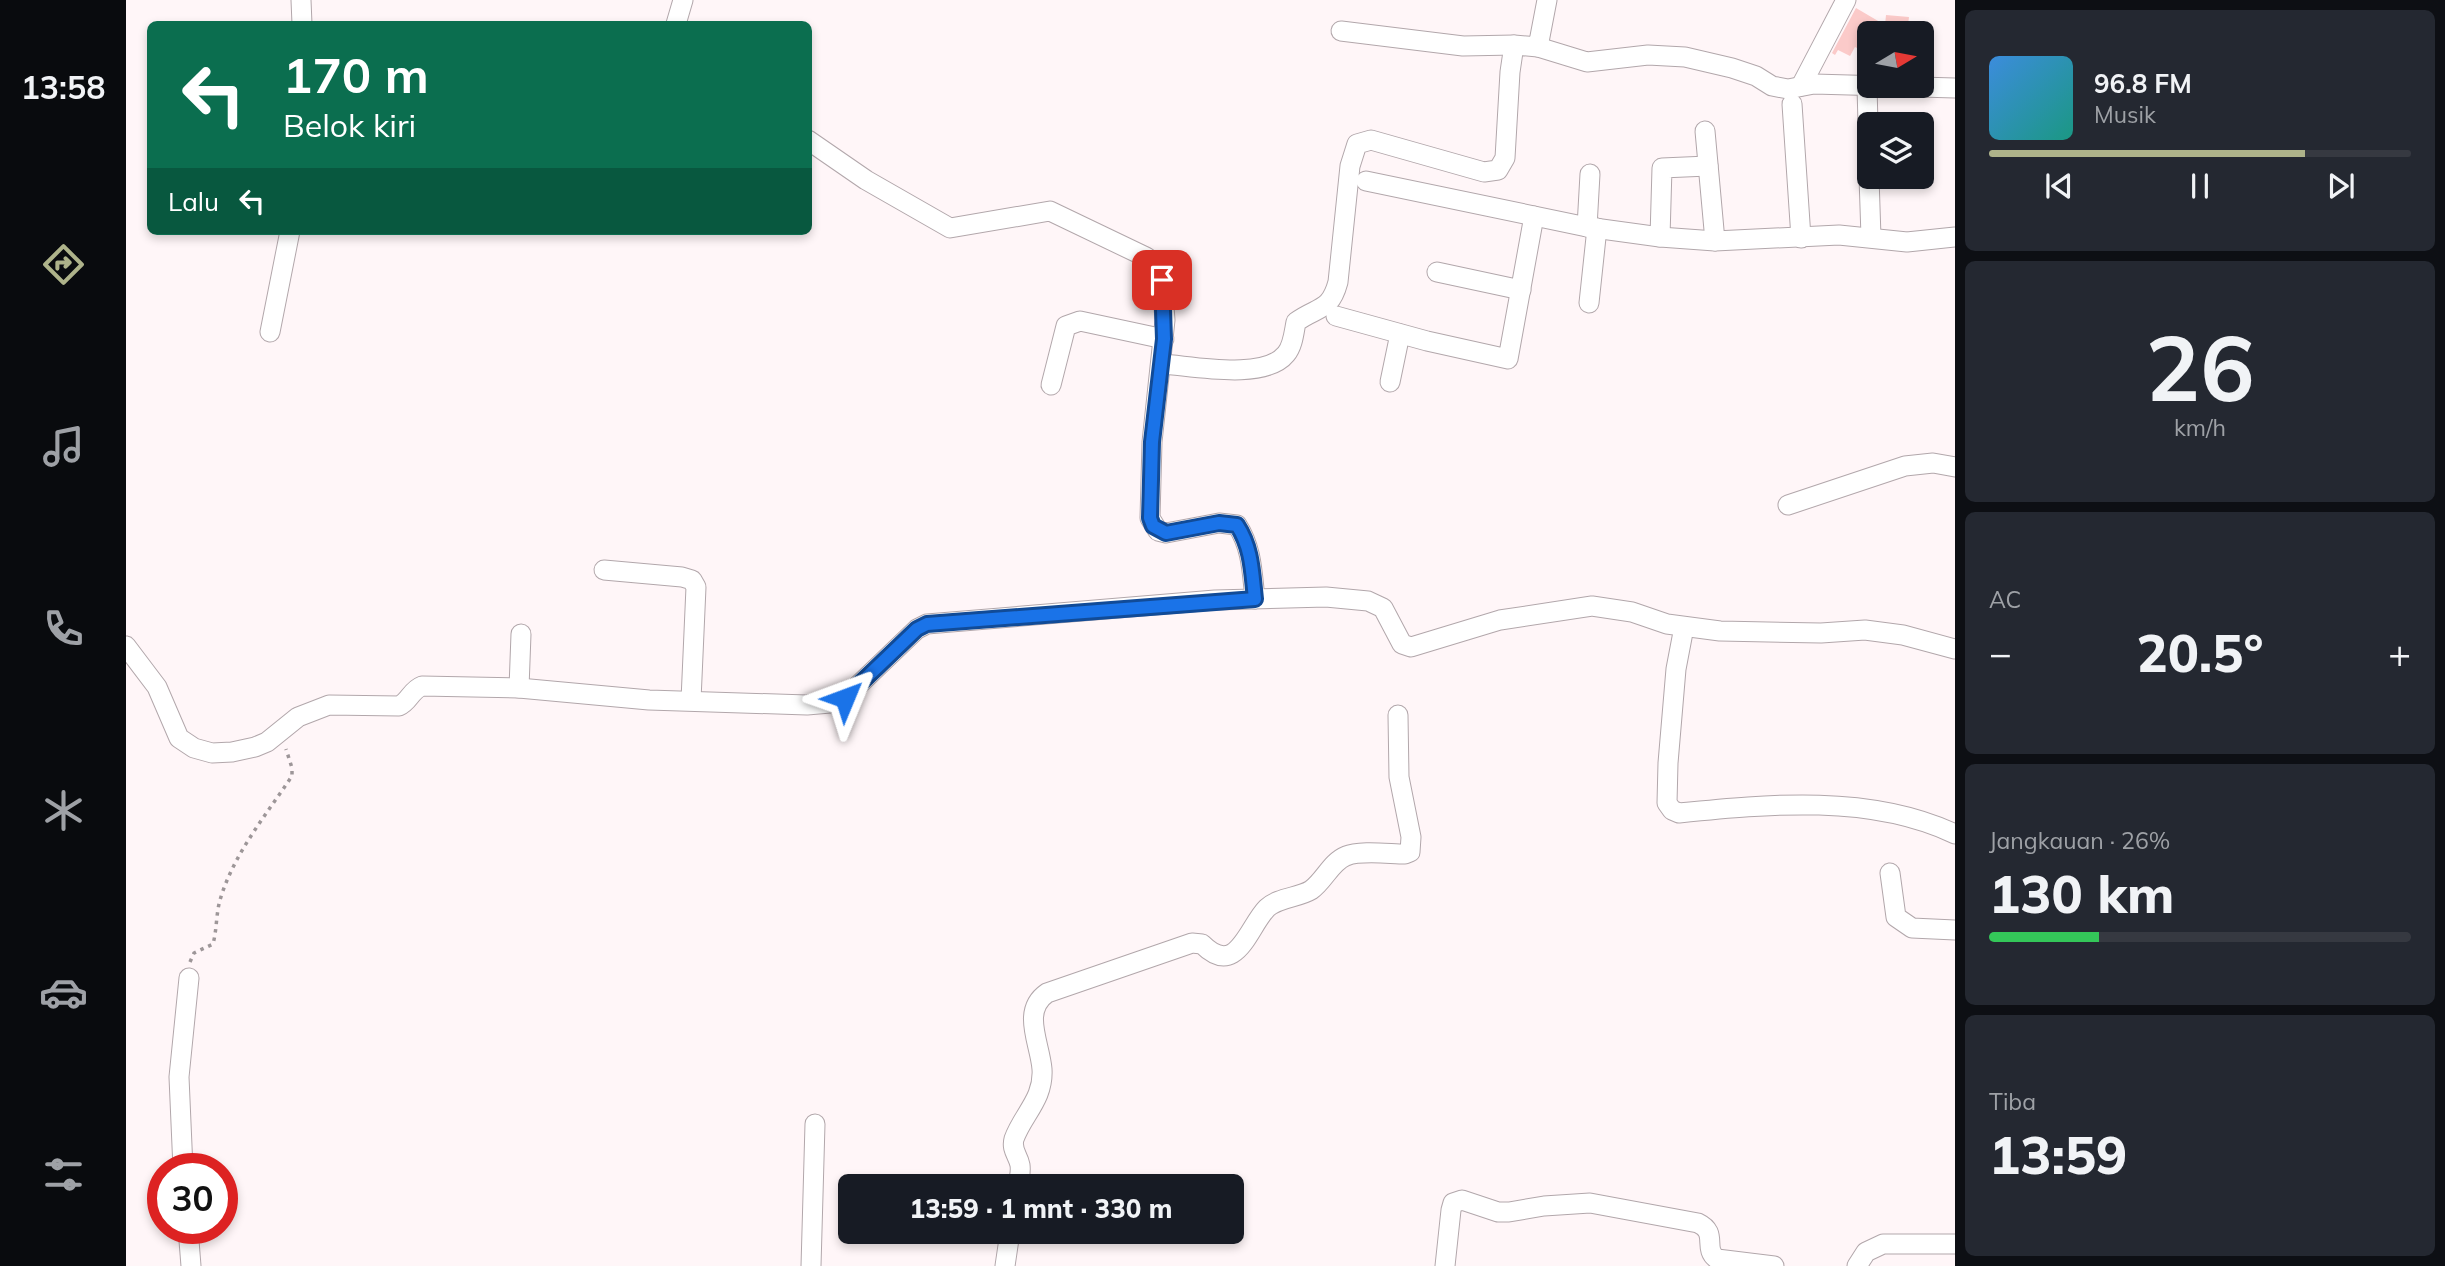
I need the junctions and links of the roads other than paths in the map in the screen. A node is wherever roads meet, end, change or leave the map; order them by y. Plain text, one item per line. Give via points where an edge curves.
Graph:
1 (300, 0) edge
2 (683, 0) edge
3 (1547, 0) edge
4 (1846, 0) edge
5 (302, 21) edge
6 (677, 21) edge
7 (1342, 31) dead end
8 (1514, 45) junction
9 (1538, 47) junction
10 (1857, 86) edge
11 (1934, 88) edge
12 (1955, 88) edge
13 (1796, 95) junction
14 (1705, 131) dead end
15 (812, 143) edge
16 (1708, 166) junction
17 (1590, 174) dead end
18 (1366, 181) dead end
19 (1869, 189) edge
20 (1534, 216) junction
21 (1592, 227) junction
22 (289, 235) edge
23 (1660, 237) junction
24 (1871, 237) junction
25 (1955, 237) edge
26 (1801, 238) junction
27 (1714, 241) junction
28 (1437, 272) dead end
29 (1521, 290) junction
30 (1589, 303) dead end
31 (1336, 316) dead end
32 (270, 332) dead end
33 (1400, 334) junction
34 (1164, 339) junction
35 (1162, 364) junction
36 (1390, 382) dead end
37 (1051, 385) dead end
38 (1955, 467) edge
39 (1788, 505) dead end
40 (604, 569) dead end
41 (1255, 599) junction
42 (1684, 627) junction
43 (521, 634) dead end
44 (126, 646) edge
45 (1955, 649) edge
46 (519, 688) junction
47 (691, 700) junction
48 (1398, 715) dead end
49 (1955, 834) edge
50 (1890, 873) dead end
51 (1955, 930) edge
52 (189, 978) road end
53 (816, 1124) dead end
54 (182, 1153) edge
55 (1019, 1174) edge
56 (189, 1244) edge
57 (1008, 1244) edge
58 (1955, 1244) edge
59 (191, 1266) edge
60 (811, 1266) edge
61 (1005, 1266) edge
62 (1445, 1266) edge
63 (1774, 1266) edge
64 (1857, 1266) edge

1 - 5 street
2 - 6 street
3 - 9 street
4 - 13 street
7 - 8 street via 1463,46
8 - 9 street
8 - 35 street via 1506,158 1498,170 1484,172 1371,140 1357,144 1350,166 1334,298 1296,322 1286,354 1270,365 1250,370
9 - 13 street via 1587,62 1648,55 1685,57 1756,76
10 - 13 street via 1814,84
11 - 12 street
13 - 26 street
14 - 16 street
15 - 34 street via 950,228 1049,211 1146,257 1157,265 1162,280
16 - 23 street via 1662,168
16 - 27 street
17 - 21 street
18 - 20 street
19 - 24 street
20 - 21 street
20 - 29 street
21 - 23 street
21 - 30 street
22 - 32 street
23 - 27 street
24 - 25 street via 1907,242
24 - 26 street
26 - 27 street
28 - 29 street
29 - 33 street via 1508,359
31 - 33 street
33 - 36 street
34 - 35 street
34 - 37 street via 1080,321 1066,326
35 - 41 street via 1152,442 1153,526 1166,533 1219,523 1237,525 1251,556
38 - 39 street via 1933,463 1905,466
40 - 47 street via 692,580 696,587
41 - 42 street via 1368,601 1383,608 1402,644 1411,647 1500,620 1592,606
41 - 47 street via 939,622 917,629 845,698 830,703
42 - 45 street via 1808,633 1865,630
42 - 49 street via 1668,762 1667,803 1672,810 1829,806 1907,817
43 - 46 street
44 - 46 street via 157,687 179,738 212,752 255,747 298,716 329,705 399,706 422,686
46 - 47 street
48 - 55 street via 1399,777 1410,852 1347,855 1313,889 1268,907 1243,945 1233,952 1216,954 1192,943 1039,998 1033,1020 1041,1082 1013,1142
50 - 51 street via 1896,917 1912,928
52 - 54 street via 179,1077
53 - 60 street
56 - 59 street
57 - 61 street
58 - 64 street via 1883,1244 1866,1252
62 - 63 street via 1451,1210 1453,1203 1462,1200 1498,1212 1590,1203 1698,1223 1707,1227 1712,1256 1717,1259

